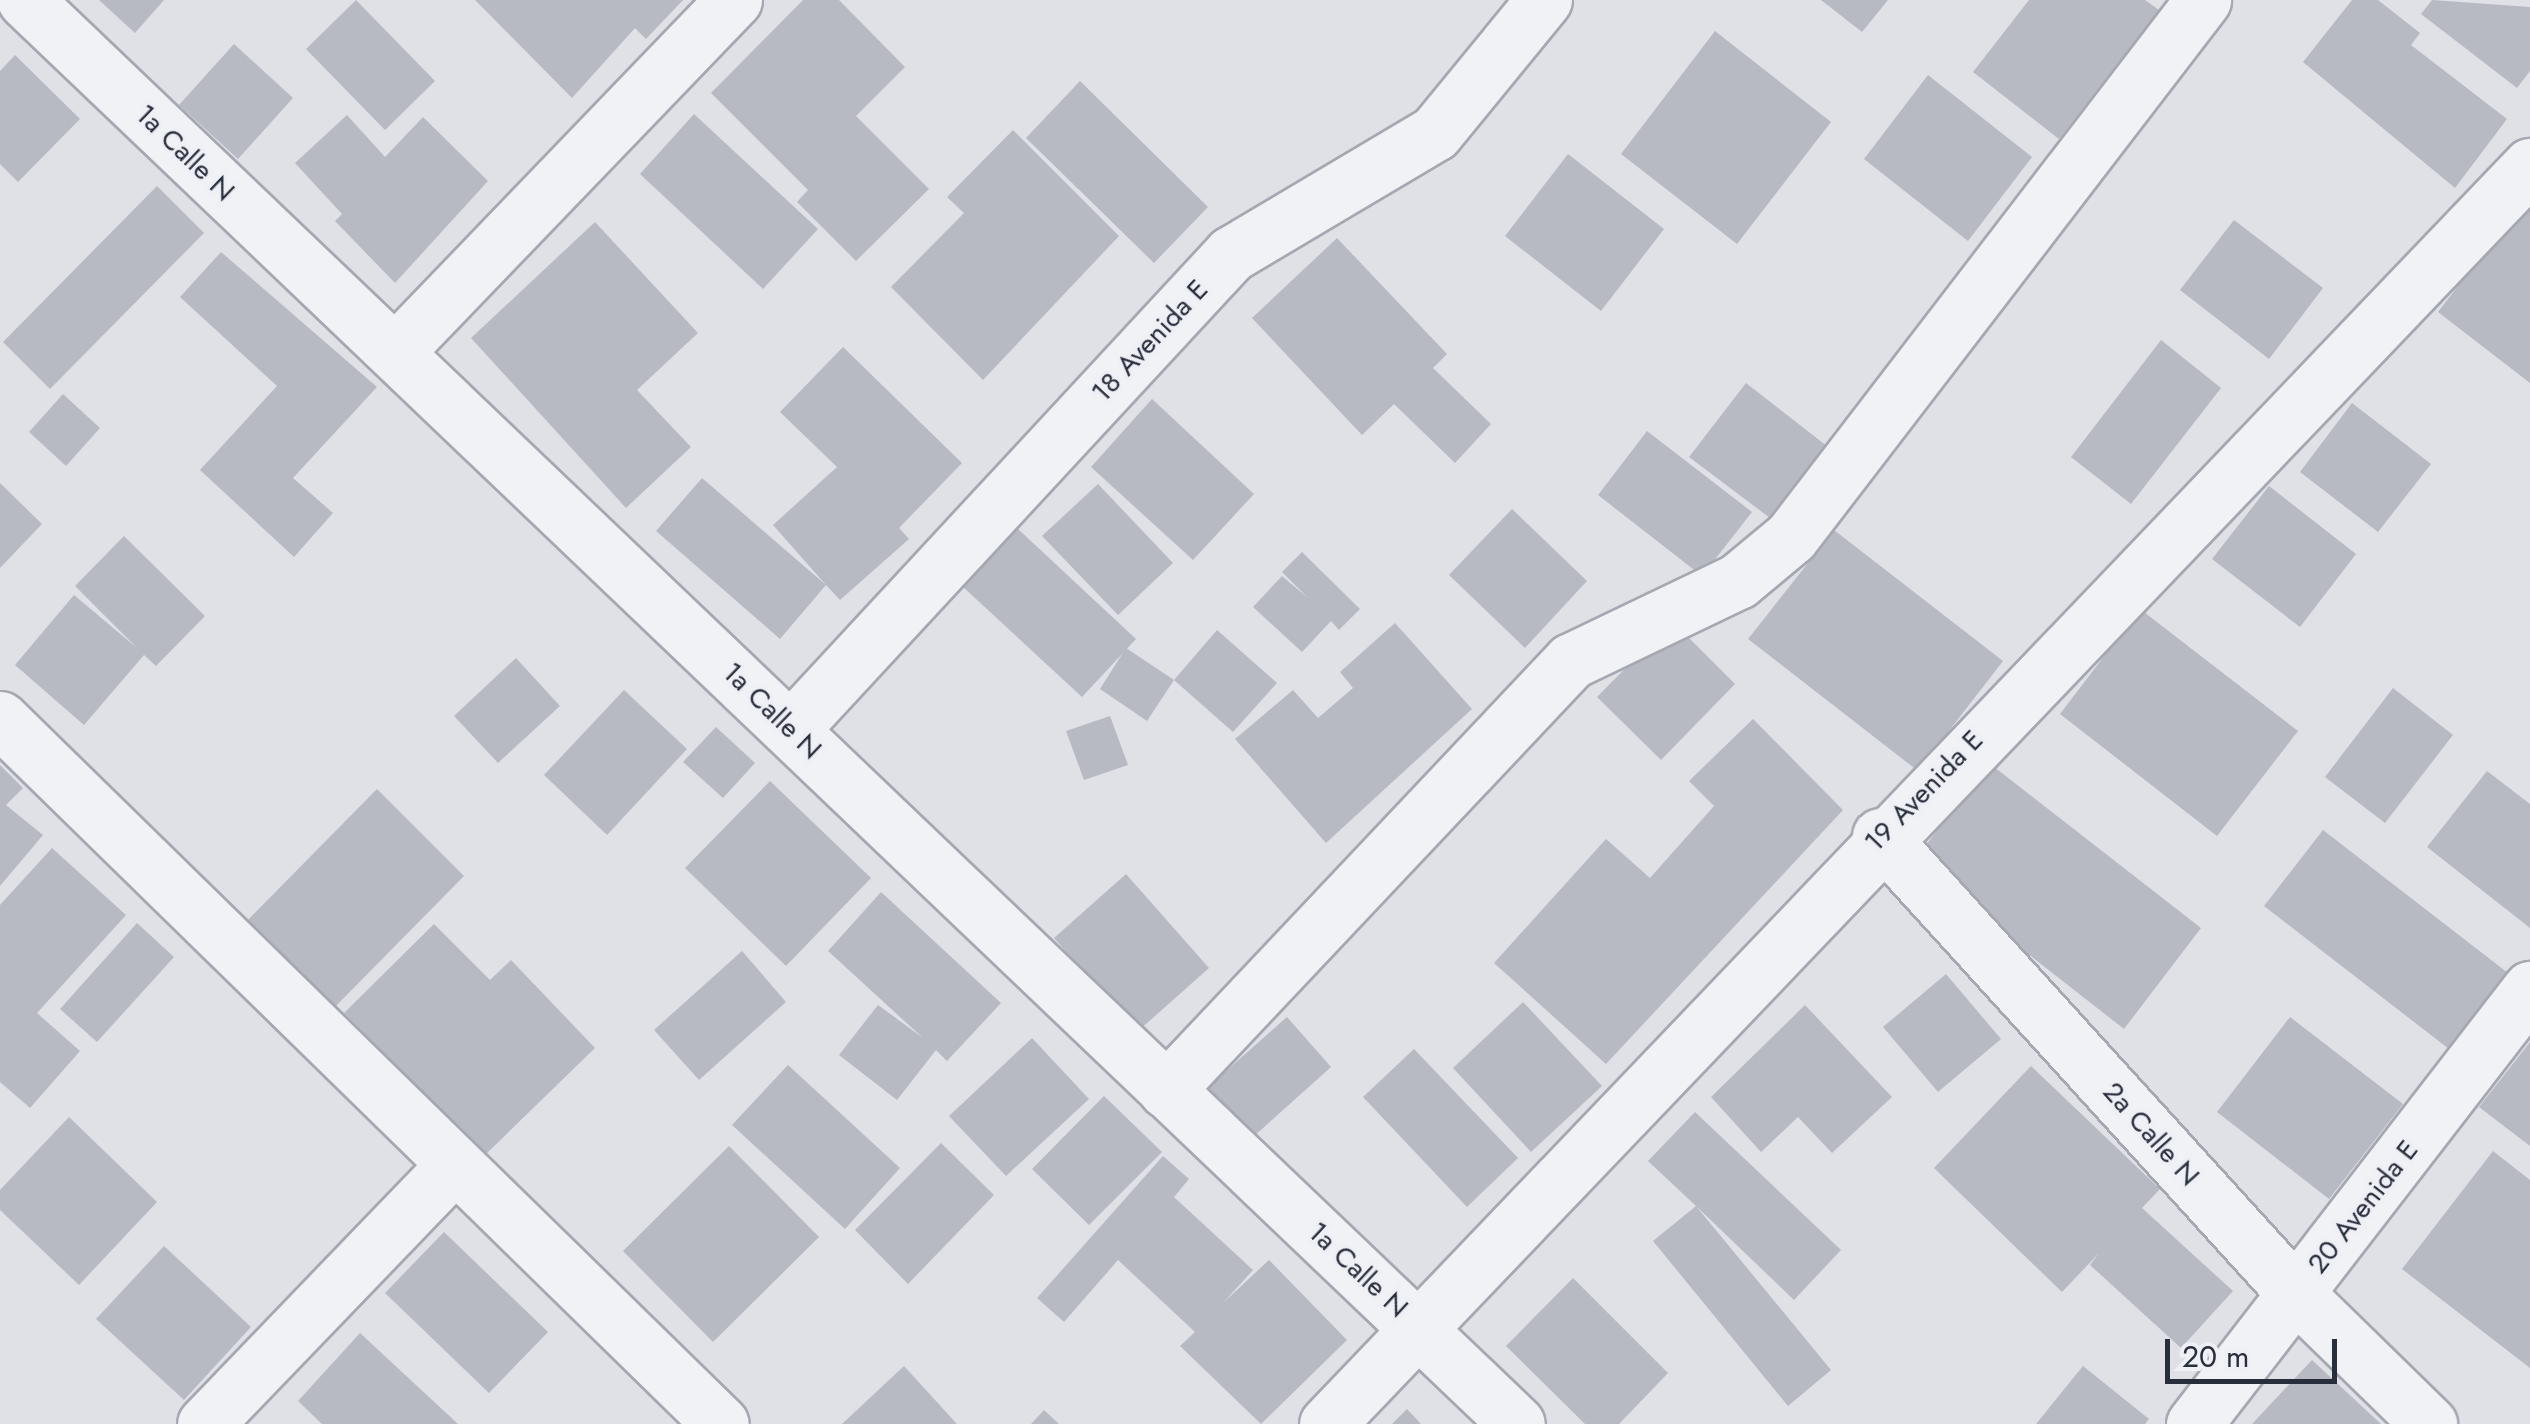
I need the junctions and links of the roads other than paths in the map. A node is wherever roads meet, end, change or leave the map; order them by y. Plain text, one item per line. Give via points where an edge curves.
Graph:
1 (25, 0) edge
2 (734, 0) edge
3 (1544, 0) edge
4 (2204, 0) edge
5 (2530, 166) edge
6 (395, 352) junction
7 (0, 720) edge
8 (790, 729) junction
9 (1880, 836) junction
10 (2530, 988) edge
11 (1166, 1090) junction
12 (452, 1167) junction
13 (2296, 1294) junction
14 (1419, 1327) junction
15 (206, 1424) edge
16 (722, 1424) edge
17 (1326, 1424) edge
18 (1517, 1424) edge
19 (2194, 1424) edge
20 (2429, 1424) edge

1 - 6 street, 1a Calle N
2 - 6 street
3 - 8 street, 18 Avenida E via 1435,133 1231,254
4 - 11 street via 1791,537 1738,580 1571,661
5 - 9 street, 19 Avenida E
6 - 8 street, 1a Calle N
7 - 12 street
8 - 11 street, 1a Calle N
9 - 13 street, 2a Calle N
9 - 14 street, 19 Avenida E
10 - 13 street, 20 Avenida E
11 - 14 street, 1a Calle N
12 - 15 street
12 - 16 street
13 - 19 street, 20 Avenida E
13 - 20 street, 2a Calle N
14 - 17 street, 19 Avenida E
14 - 18 street, 1a Calle N

